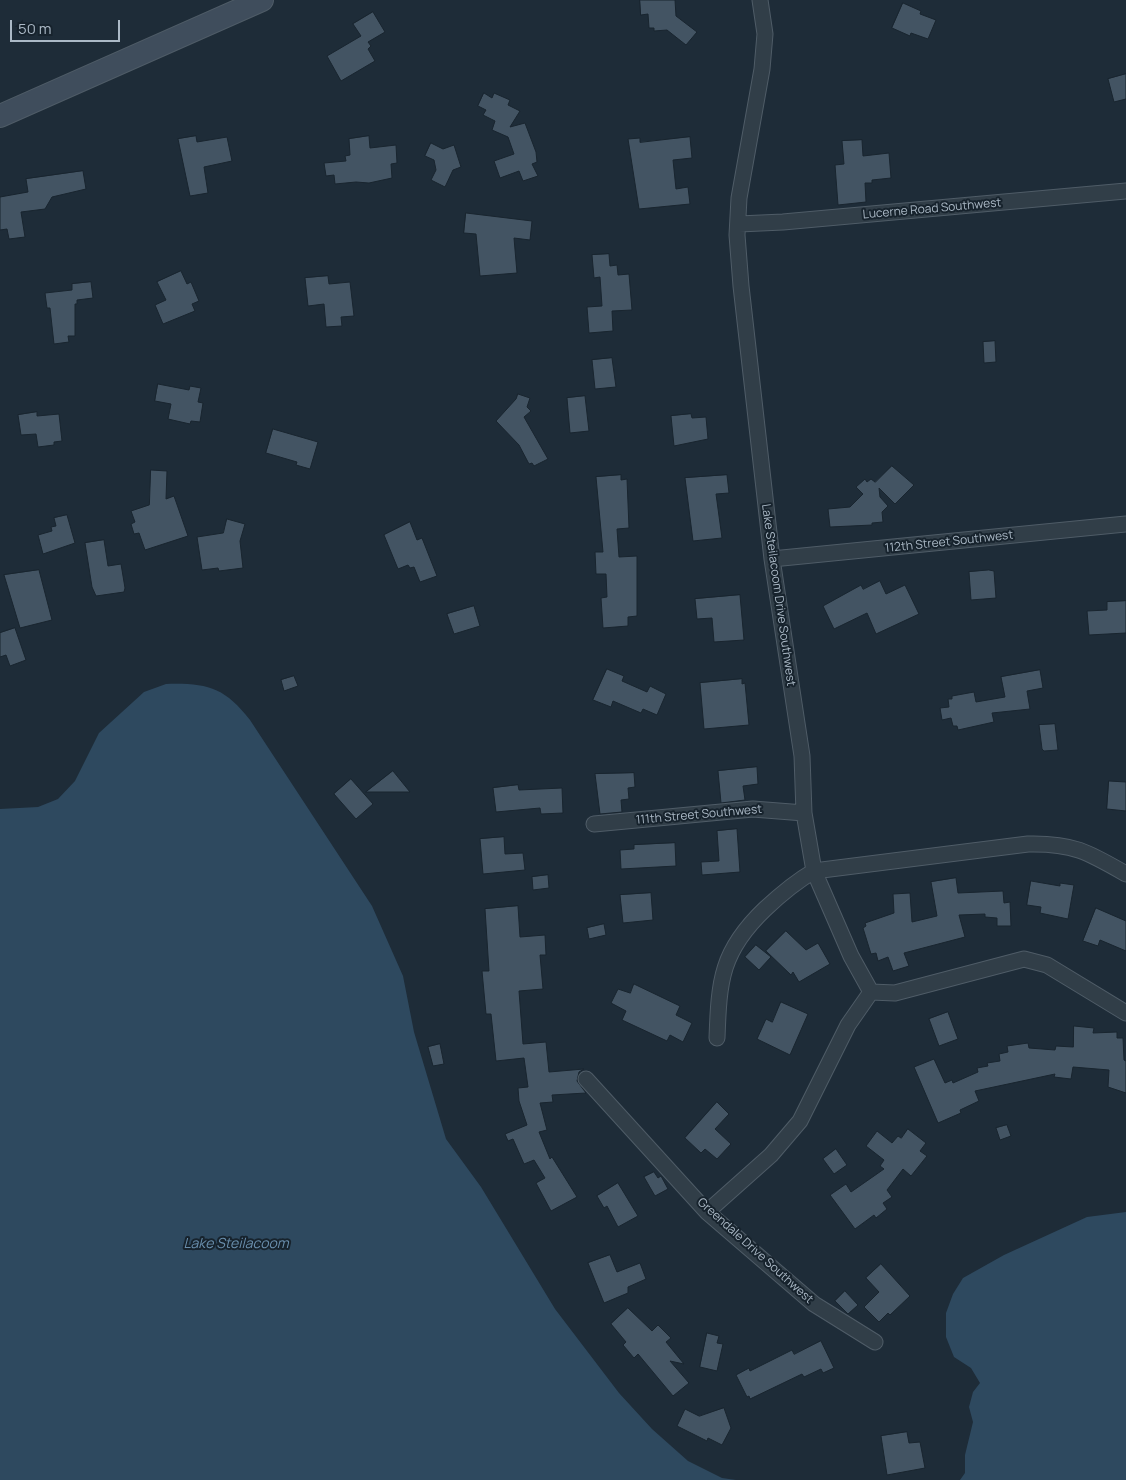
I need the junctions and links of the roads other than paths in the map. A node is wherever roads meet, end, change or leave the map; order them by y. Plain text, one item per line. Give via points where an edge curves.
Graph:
1 (262, 0) edge
2 (760, 0) edge
3 (0, 116) edge
4 (1126, 191) edge
5 (738, 224) junction
6 (1126, 524) edge
7 (772, 559) junction
8 (804, 813) junction
9 (594, 824) dead end
10 (814, 871) junction
11 (1126, 874) edge
12 (871, 992) junction
13 (1126, 1013) edge
14 (717, 1038) dead end
15 (586, 1079) dead end
16 (708, 1212) junction
17 (875, 1342) dead end

1 - 3 main road
2 - 5 street, Lake Steilacoom Drive Southwest via 764,34 762,69 739,198
4 - 5 street, Lucerne Road Southwest
5 - 7 street, Lake Steilacoom Drive Southwest via 741,286
6 - 7 street, 112th Street Southwest
7 - 8 street, Lake Steilacoom Drive Southwest via 802,756
8 - 9 street, 111th Street Southwest via 753,809
8 - 10 street, Lake Steilacoom Drive Southwest
10 - 11 street via 1057,843 1090,853
10 - 12 street, Lake Steilacoom Drive Southwest via 851,956
10 - 14 street via 790,885 734,944 721,979
12 - 13 street via 895,993 1024,959 1047,965
12 - 16 street via 848,1025 800,1121 771,1155
15 - 16 street, Greendale Drive Southwest
16 - 17 street, Greendale Drive Southwest via 814,1304

